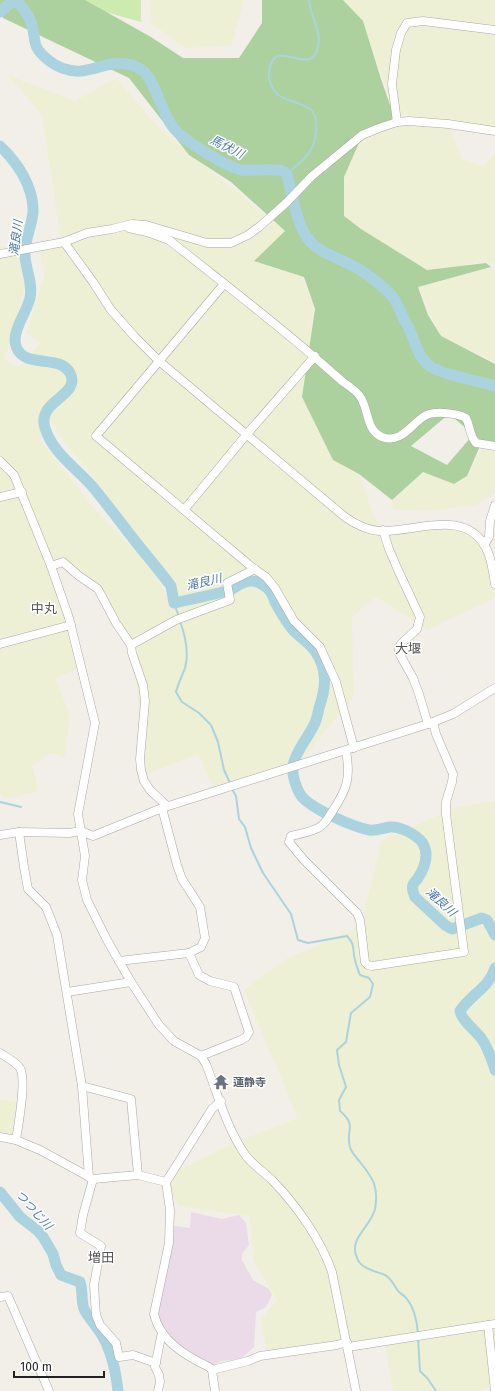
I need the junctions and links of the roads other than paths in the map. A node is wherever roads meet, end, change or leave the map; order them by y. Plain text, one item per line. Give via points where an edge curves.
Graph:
1 (495, 30) edge
2 (398, 122) junction
3 (495, 131) edge
4 (122, 226) junction
5 (64, 242) junction
6 (0, 254) edge
7 (224, 284) junction
8 (315, 356) junction
9 (159, 361) junction
10 (247, 434) junction
11 (495, 446) edge
12 (0, 461) edge
13 (22, 492) junction
14 (0, 497) edge
15 (495, 505) edge
16 (184, 510) junction
17 (384, 530) junction
18 (484, 545) junction
19 (52, 566) junction
20 (255, 569) junction
21 (495, 584) edge
22 (70, 625) junction
23 (0, 644) edge
24 (131, 645) junction
25 (495, 688) edge
26 (431, 723) junction
27 (350, 750) junction
28 (164, 807) junction
29 (81, 831) junction
30 (19, 832) junction
31 (0, 835) edge
32 (189, 953) junction
33 (119, 961) junction
34 (131, 982) junction
35 (67, 992) junction
36 (0, 1053) edge
37 (201, 1056) junction
38 (82, 1086) junction
39 (221, 1102) junction
40 (0, 1137) edge
41 (16, 1140) junction
42 (138, 1175) junction
43 (91, 1178) junction
44 (166, 1182) junction
45 (0, 1297) edge
46 (492, 1324) edge
47 (162, 1332) junction
48 (347, 1345) junction
49 (156, 1363) junction
50 (212, 1370) junction
51 (495, 1390) edge
52 (49, 1391) edge
53 (158, 1391) edge
54 (215, 1391) edge
55 (356, 1391) edge

1 - 2 street via 423,21 408,23 401,33 396,50 392,84
2 - 3 street via 409,121
2 - 4 street via 362,135 312,176 286,203 248,235 231,242 207,244 146,225
4 - 5 street via 87,233
4 - 7 street via 169,240
5 - 6 street
5 - 9 street via 111,310
7 - 8 street
7 - 9 street
8 - 10 street
8 - 11 street via 361,398 371,428 378,435 394,438 430,413 458,414 466,418 471,437 476,443
9 - 10 street
9 - 16 street via 96,436
10 - 16 street
10 - 17 street via 345,517 368,528
12 - 13 street via 14,475
13 - 14 street
13 - 19 street
15 - 18 street via 489,537
16 - 20 street
17 - 18 street via 454,524 477,536
17 - 26 street via 395,563 420,617 417,629 402,643 399,652
18 - 21 street via 489,555
19 - 22 street
19 - 24 street via 63,562 98,589
20 - 24 street via 227,583 230,600 180,618
20 - 27 street via 275,588 294,621 320,647 336,682
22 - 23 street
22 - 29 street via 95,723 78,814
24 - 28 street via 145,701 140,752 141,770 144,781
25 - 26 street via 453,714
26 - 27 street
26 - 27 street via 453,774 446,802 446,814 464,952 368,965 365,962 357,913 289,842 291,836 317,829 325,824 347,784
27 - 28 street
28 - 29 street via 93,836
28 - 32 street via 177,865 182,879 200,907 202,918 205,938 201,947
29 - 30 street
29 - 33 street via 85,856 83,888
30 - 31 street
30 - 35 street via 28,889 46,907 57,935
32 - 33 street
32 - 37 street via 199,975 210,981 234,987 249,1032 242,1040
33 - 34 street
34 - 35 street
34 - 37 street via 165,1032
35 - 38 street
36 - 41 street via 21,1071 22,1096
37 - 39 street
38 - 42 street via 131,1099
38 - 43 street
39 - 44 street via 212,1109
39 - 48 street via 238,1144 246,1156 288,1198 327,1258
40 - 41 street
41 - 43 street
42 - 43 street
42 - 44 street
43 - 49 street via 80,1233 101,1246 94,1285 96,1315 100,1325 116,1343 119,1357 133,1355
44 - 47 street via 170,1210 169,1243 154,1314
45 - 52 street via 8,1296
46 - 48 street
46 - 51 street
47 - 49 street
47 - 50 street via 184,1354
48 - 50 street via 260,1356
48 - 55 street
49 - 53 street via 160,1382
50 - 54 street

